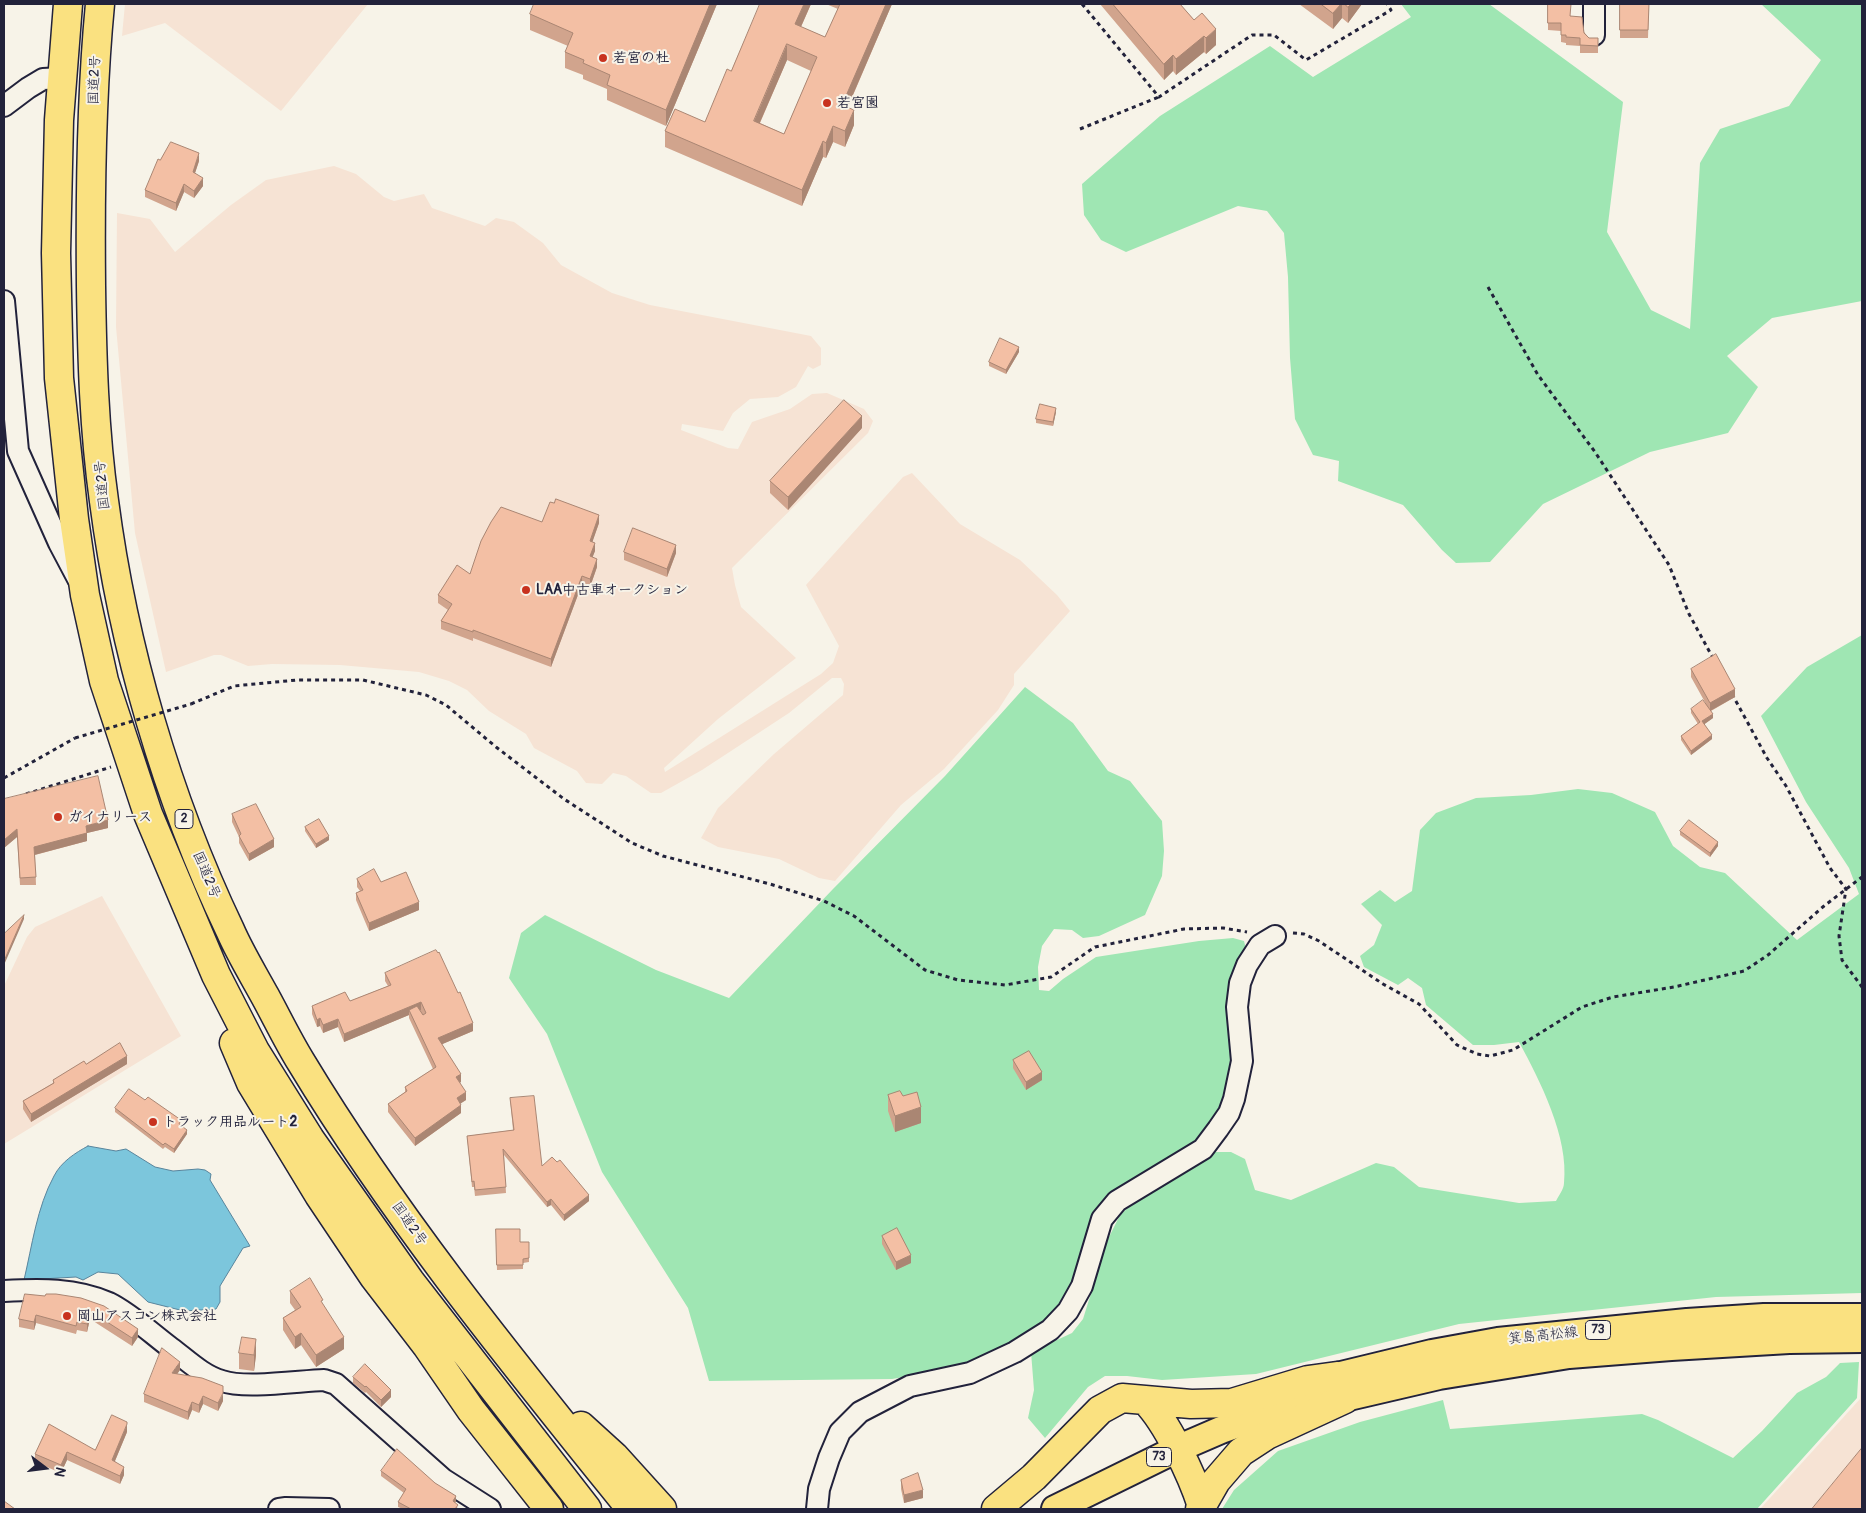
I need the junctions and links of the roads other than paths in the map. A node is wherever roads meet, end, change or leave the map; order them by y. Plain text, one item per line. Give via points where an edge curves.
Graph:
1 (68, 4) edge
2 (100, 4) edge
3 (1594, 4) edge
4 (1594, 35) dead end
5 (62, 78) junction
6 (4, 106) edge
7 (4, 301) edge
8 (85, 595) junction
9 (1275, 936) road end
10 (216, 975) junction
11 (4, 1291) edge
12 (1862, 1317) edge
13 (1862, 1339) edge
14 (521, 1374) junction
15 (1341, 1388) junction
16 (1145, 1400) junction
17 (1176, 1448) junction
18 (1201, 1507) edge
19 (279, 1509) edge
20 (329, 1509) edge
21 (490, 1509) edge
22 (549, 1509) edge
23 (587, 1509) edge
24 (631, 1509) edge
25 (662, 1509) edge
26 (817, 1509) edge
27 (996, 1509) edge
28 (1055, 1509) edge

1 - 5 highway, 2
2 - 14 highway, 国道2号 / 2 via 90,214 92,376 103,499 116,577 142,691 166,773 230,932 299,1059 354,1146 447,1278
3 - 4 street
5 - 6 street via 43,79
5 - 8 highway, 2 via 56,253 59,378
7 - 8 street via 18,451
8 - 10 highway, 2 via 104,682 148,814
9 - 26 street via 1260,945 1240,983 1238,1007 1242,1060 1234,1099 1229,1113 1203,1149 1117,1201 1102,1219 1082,1286 1068,1311 1050,1330 1015,1352 970,1372 910,1386 860,1412 840,1432 819,1489
10 - 22 highway via 229,1031 251,1083 319,1195 374,1278
10 - 23 highway, 2 via 255,1051 310,1139 410,1281
11 - 21 street via 59,1290 109,1303 202,1372 220,1381 237,1385 324,1380 336,1384 443,1479
12 - 15 main road, 箕島高松線 / 73 via 1764,1317 1687,1322 1498,1341 1432,1353
13 - 15 main road, 箕島高松線 / 73 via 1789,1340 1569,1355
14 - 24 highway, 国道2号 / 2
14 - 25 highway via 614,1456
15 - 16 highway via 1308,1380 1232,1404
15 - 17 main road, 箕島高松線 / 73
15 - 18 highway via 1241,1452 1216,1481
16 - 17 highway via 1156,1410
16 - 27 highway via 1122,1398 1100,1410 1034,1477
17 - 18 highway via 1197,1491
17 - 28 main road, 箕島高松線 / 73
19 - 20 street

